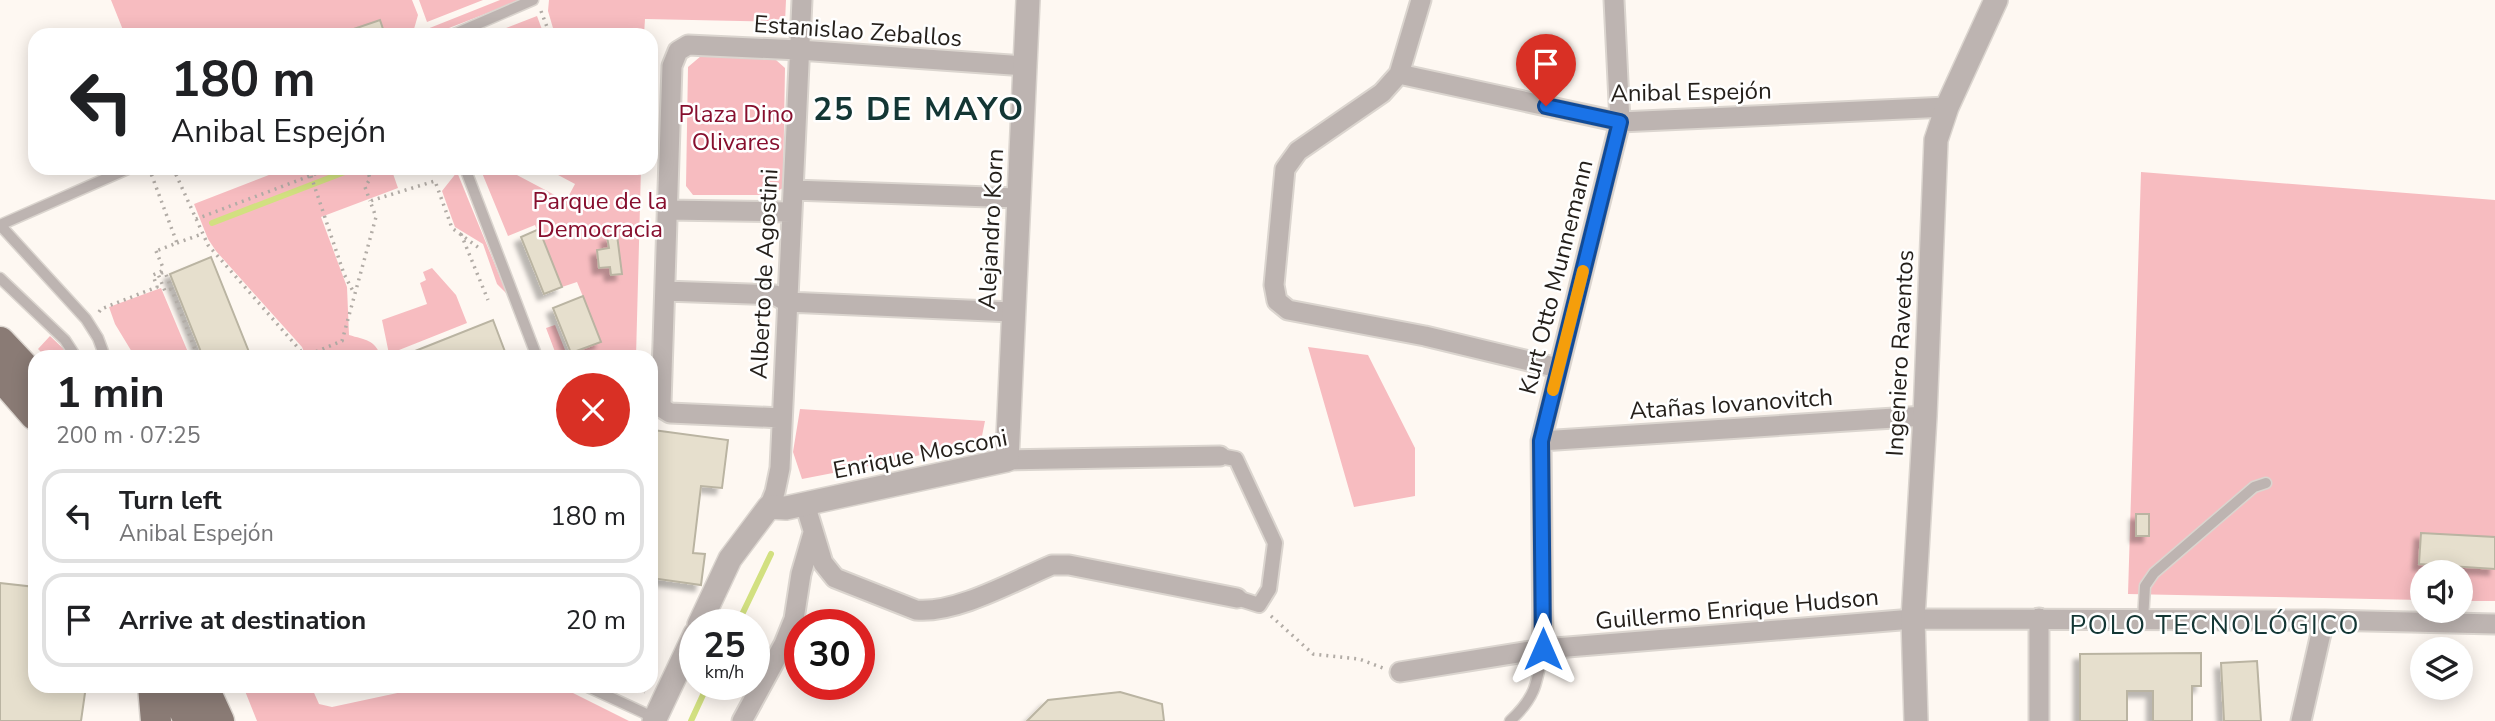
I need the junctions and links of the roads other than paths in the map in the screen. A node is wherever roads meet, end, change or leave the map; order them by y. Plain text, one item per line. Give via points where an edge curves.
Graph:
1 (802, 0) edge
2 (1028, 0) edge
3 (1421, 0) edge
4 (1614, 0) edge
5 (1996, 0) edge
6 (536, 4) edge
7 (471, 28) edge
8 (799, 50) junction
9 (1026, 66) junction
10 (1399, 74) junction
11 (1947, 107) junction
12 (1620, 122) junction
13 (114, 175) edge
14 (468, 175) edge
15 (793, 190) junction
16 (1019, 198) junction
17 (667, 210) junction
18 (791, 212) junction
19 (0, 278) edge
20 (665, 291) junction
21 (788, 302) junction
22 (1012, 312) junction
23 (0, 342) edge
24 (71, 350) edge
25 (102, 350) edge
26 (534, 350) edge
27 (1558, 368) junction
28 (0, 375) edge
29 (23, 395) edge
30 (1925, 416) junction
31 (782, 418) junction
32 (1541, 441) junction
33 (1220, 456) joint
34 (1007, 460) junction
35 (2266, 483) dead end
36 (805, 504) junction
37 (769, 507) junction
38 (813, 532) junction
39 (1237, 598) joint
40 (707, 609) edge
41 (2039, 618) junction
42 (1913, 619) junction
43 (2143, 620) junction
44 (2324, 620) junction
45 (2495, 624) edge
46 (1543, 649) junction
47 (679, 668) edge
48 (1400, 672) road end
49 (154, 693) edge
50 (176, 693) edge
51 (206, 693) edge
52 (601, 693) edge
53 (655, 719) edge
54 (156, 721) edge
55 (189, 721) edge
56 (219, 721) edge
57 (742, 721) edge
58 (1510, 721) edge
59 (1916, 721) edge
60 (2039, 721) edge
61 (2301, 721) edge

1 - 8 street, Alberto de Agostini
2 - 9 street, Alejandro Korn
3 - 10 street
4 - 12 street, Kurt Otto Munnemann
5 - 11 street, Ingeniero Raventos
6 - 7 lane
8 - 9 street, Estanislao Zeballos
8 - 15 street, Alberto de Agostini
8 - 17 street, Estanislao Zeballos via 688,45 678,51 672,66
9 - 16 street, Alejandro Korn
10 - 12 street, Anibal Espejón
10 - 27 street via 1382,93 1298,151 1285,169 1273,285 1277,300 1288,310
11 - 12 street, Anibal Espejón
11 - 30 street, Ingeniero Raventos via 1936,140
12 - 27 street, Kurt Otto Munnemann
13 - 25 lane via 0,225 93,328
14 - 26 lane
15 - 16 street
15 - 18 street, Alberto de Agostini
16 - 22 street, Alejandro Korn
17 - 18 street
17 - 20 street
18 - 21 street, Alberto de Agostini
19 - 24 lane
20 - 21 street via 775,295
20 - 31 street via 662,408 670,413
21 - 22 street
21 - 31 street, Alberto de Agostini
22 - 34 street, Alejandro Korn
23 - 29 main road
27 - 32 street, Kurt Otto Munnemann
28 - 29 main road
30 - 32 street, Atañas Iovanovitch
30 - 42 street, Ingeniero Raventos
31 - 37 street, Alberto de Agostini via 780,468
32 - 46 street, Kurt Otto Munnemann
33 - 34 street, Enrique Mosconi
33 - 39 street via 1236,459 1275,543 1269,589 1259,605
34 - 36 street, Enrique Mosconi
35 - 43 lane via 2254,486 2154,573 2145,586
36 - 37 street, Enrique Mosconi
36 - 38 street
37 - 40 street via 730,559
38 - 39 street via 823,563 835,578 916,610 951,607 1052,565
38 - 57 street via 794,620
41 - 42 street, Guillermo Enrique Hudson
41 - 43 street, Guillermo Enrique Hudson
41 - 60 street
42 - 46 street, Guillermo Enrique Hudson
42 - 59 street, Ingeniero Raventos
43 - 44 street, Guillermo Enrique Hudson
44 - 45 street, Guillermo Enrique Hudson
44 - 61 street
46 - 48 street, Guillermo Enrique Hudson
46 - 58 lane via 1537,684 1527,706
47 - 53 street
49 - 54 main road
50 - 55 main road
51 - 56 main road
52 - 53 lane

